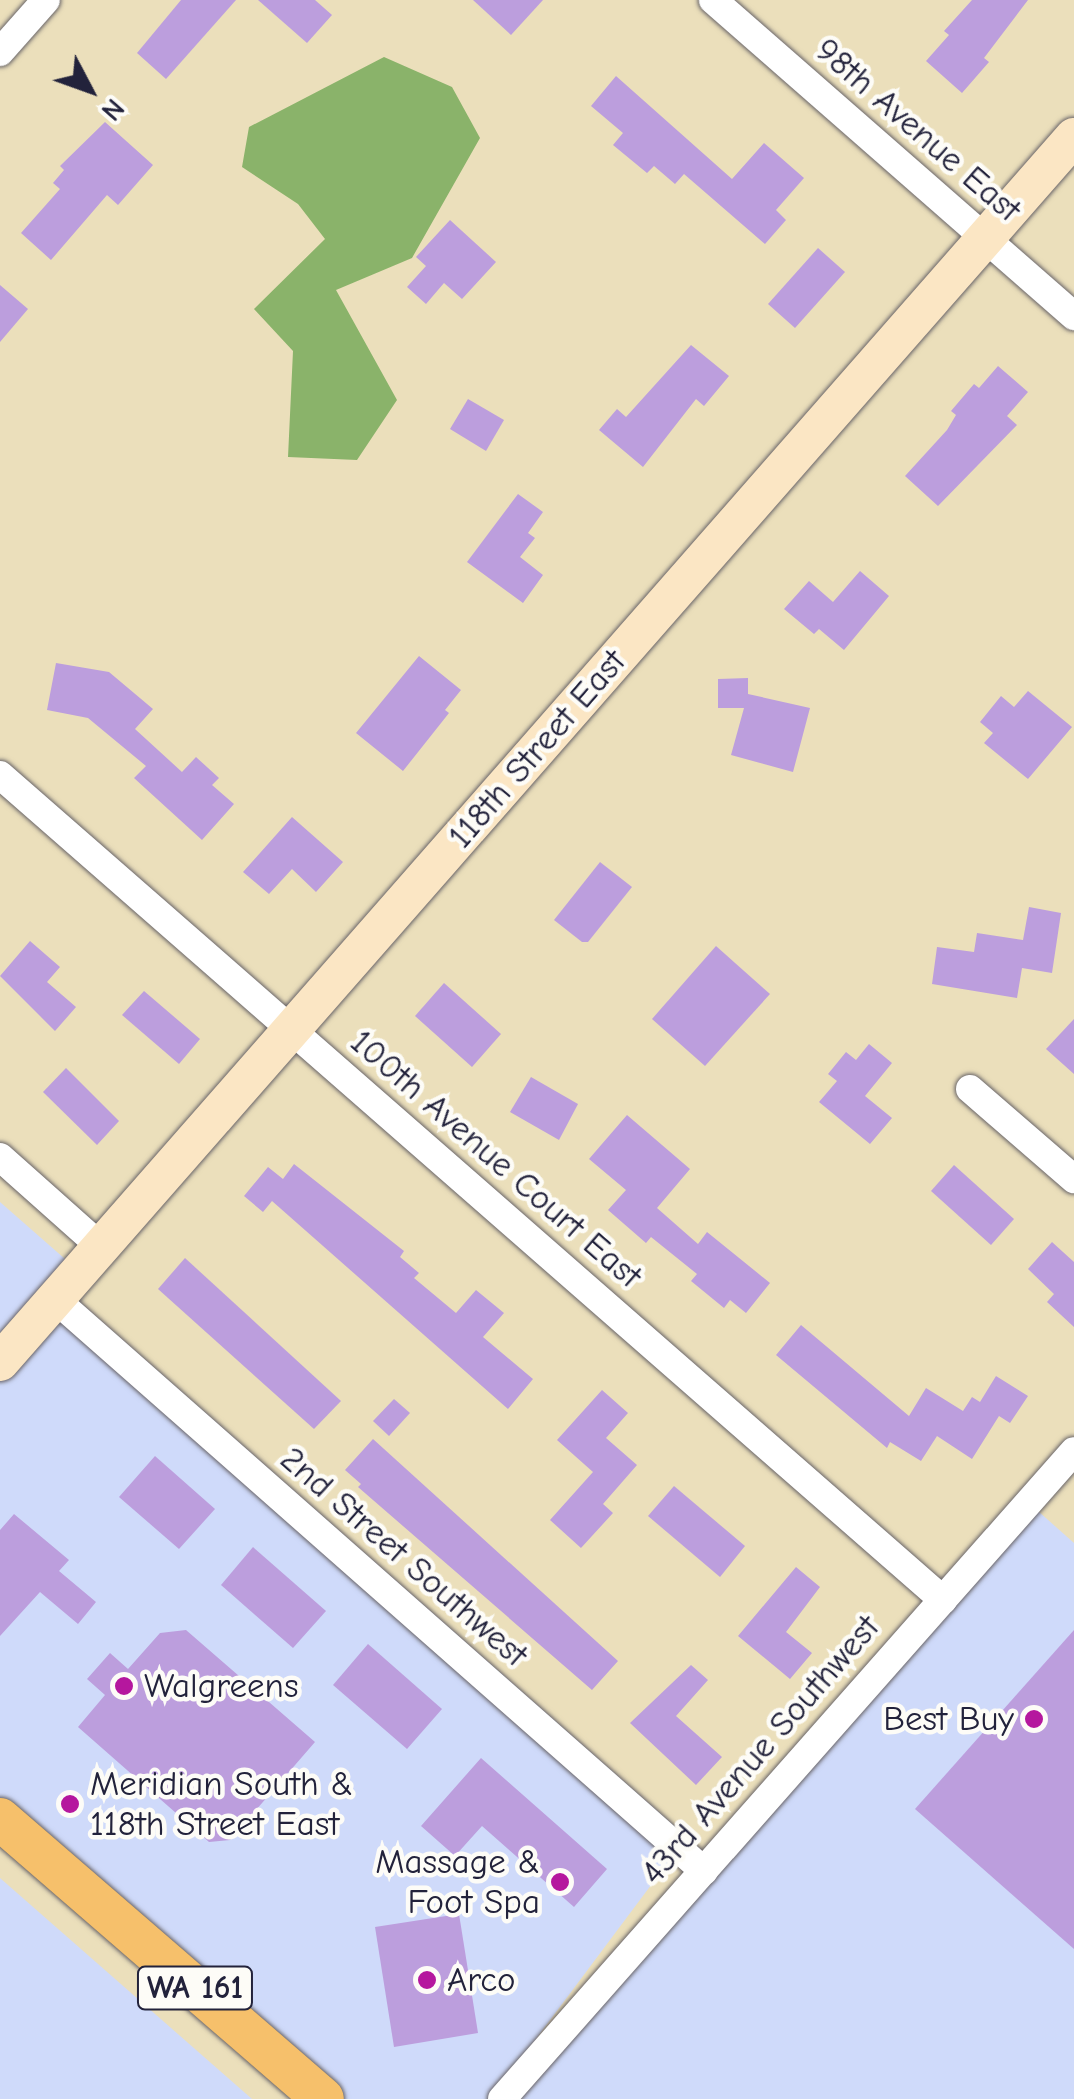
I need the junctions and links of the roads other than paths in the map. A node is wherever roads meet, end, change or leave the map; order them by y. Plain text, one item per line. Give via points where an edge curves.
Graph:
1 (46, 0) edge
2 (713, 0) edge
3 (0, 52) edge
4 (1074, 137) edge
5 (985, 238) junction
6 (1074, 316) edge
7 (0, 775) edge
8 (291, 1030) junction
9 (970, 1089) dead end
10 (0, 1157) edge
11 (1074, 1179) edge
12 (101, 1247) junction
13 (55, 1299) junction
14 (0, 1362) edge
15 (1074, 1451) edge
16 (943, 1600) junction
17 (0, 1819) edge
18 (704, 1871) junction
19 (323, 2099) edge
20 (502, 2099) edge

1 - 3 street
2 - 5 street, 98th Avenue East
4 - 5 street, 118th Street East
5 - 6 street, 98th Avenue East
5 - 8 street, 118th Street East
7 - 8 street, 100th Avenue Court East
8 - 12 street, 118th Street East
8 - 16 street, 100th Avenue Court East
9 - 11 street
10 - 12 street
12 - 13 street, 118th Street East
13 - 14 street, 118th Street East
13 - 18 street, 2nd Street Southwest
15 - 16 street, 43rd Avenue Southwest
16 - 18 street, 43rd Avenue Southwest
17 - 19 main road, WA 161
18 - 20 street, 43rd Avenue Southwest

